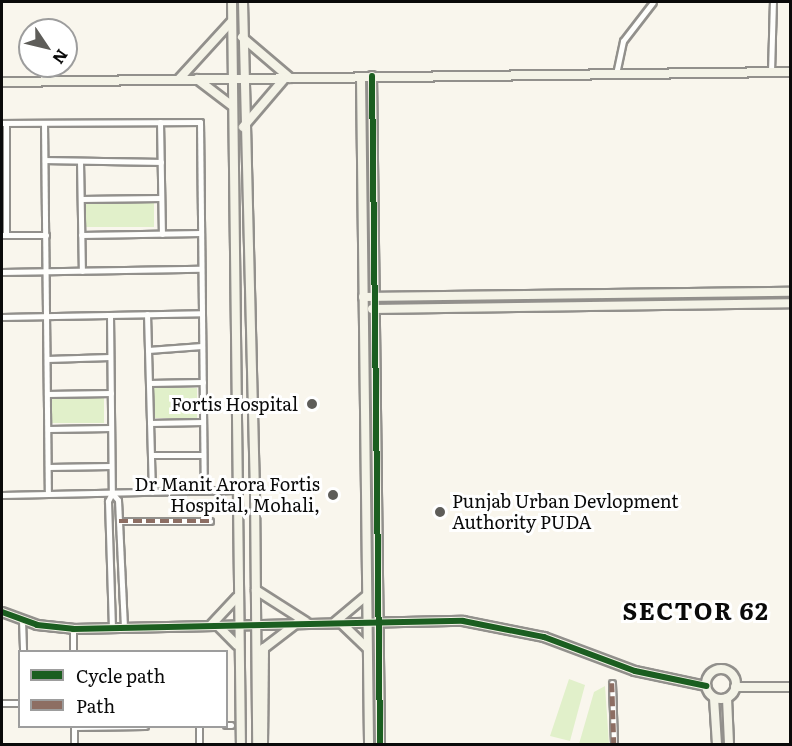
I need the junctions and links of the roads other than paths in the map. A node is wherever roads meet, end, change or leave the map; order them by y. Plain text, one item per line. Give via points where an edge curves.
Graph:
1 (232, 2) edge
2 (243, 2) edge
3 (653, 2) edge
4 (773, 2) edge
5 (231, 22) junction
6 (242, 37) junction
7 (771, 72) junction
8 (790, 72) edge
9 (616, 74) junction
10 (372, 76) junction
11 (242, 77) junction
12 (361, 77) junction
13 (196, 78) junction
14 (231, 78) junction
15 (179, 79) junction
16 (287, 79) junction
17 (2, 82) edge
18 (231, 105) junction
19 (160, 122) junction
20 (4, 123) edge
21 (44, 123) junction
22 (243, 127) junction
23 (45, 160) junction
24 (80, 161) junction
25 (161, 162) junction
26 (4, 163) edge
27 (4, 198) edge
28 (161, 198) junction
29 (81, 199) junction
30 (201, 233) junction
31 (162, 234) junction
32 (4, 235) edge
33 (45, 235) junction
34 (81, 235) junction
35 (201, 269) junction
36 (82, 271) junction
37 (2, 272) edge
38 (46, 272) junction
39 (730, 292) junction
40 (790, 292) edge
41 (643, 294) junction
42 (375, 296) junction
43 (462, 296) junction
44 (363, 297) junction
45 (790, 303) edge
46 (730, 304) junction
47 (643, 305) junction
48 (462, 308) junction
49 (363, 309) junction
50 (375, 309) junction
51 (147, 314) junction
52 (202, 314) junction
53 (110, 315) junction
54 (46, 316) junction
55 (2, 317) edge
56 (202, 346) junction
57 (148, 350) junction
58 (110, 357) junction
59 (47, 359) junction
60 (148, 382) junction
61 (203, 382) junction
62 (111, 393) junction
63 (47, 394) junction
64 (203, 422) junction
65 (150, 423) junction
66 (111, 428) junction
67 (48, 429) junction
68 (151, 455) junction
69 (203, 455) junction
70 (111, 466) junction
71 (48, 467) junction
72 (204, 490) junction
73 (236, 490) junction
74 (152, 492) junction
75 (112, 493) junction
76 (48, 494) junction
77 (2, 495) edge
78 (118, 521) junction
79 (210, 521) dead end
80 (256, 590) junction
81 (366, 596) junction
82 (237, 597) junction
83 (2, 612) edge
84 (22, 620) junction
85 (307, 622) junction
86 (338, 622) junction
87 (366, 622) junction
88 (379, 622) junction
89 (257, 623) junction
90 (297, 623) junction
91 (238, 624) junction
92 (214, 625) junction
93 (112, 628) junction
94 (124, 628) junction
95 (73, 629) junction
96 (264, 648) junction
97 (367, 648) junction
98 (23, 650) edge
99 (73, 650) edge
100 (239, 650) junction
101 (257, 654) junction
102 (612, 683) dead end
103 (706, 686) junction
104 (735, 687) junction
105 (790, 687) edge
106 (714, 698) junction
107 (728, 698) junction
108 (2, 703) edge
109 (18, 703) edge
110 (74, 728) edge
111 (199, 728) edge
112 (74, 744) edge
113 (200, 744) edge
114 (241, 744) edge
115 (256, 744) edge
116 (263, 744) edge
117 (369, 744) edge
118 (380, 744) edge
119 (614, 744) edge
120 (717, 744) edge
121 (729, 744) edge

1 - 5 street
2 - 6 street
3 - 9 street via 623,41
4 - 7 street
5 - 14 street
5 - 15 street
6 - 11 street
6 - 16 street
7 - 8 street
7 - 9 street
9 - 10 street
10 - 12 street
10 - 42 street
11 - 14 street
11 - 16 street
11 - 22 street
12 - 16 street
12 - 44 street
13 - 14 street
13 - 15 street
13 - 18 street
14 - 18 street
15 - 17 street
16 - 22 street
18 - 73 street
19 - 21 street
19 - 25 street
19 - 30 street via 200,122
20 - 21 street
20 - 26 street
21 - 23 street
22 - 80 street
23 - 24 street
23 - 33 street
24 - 25 street
24 - 29 street
25 - 28 street
26 - 27 street
27 - 32 street
28 - 29 street
28 - 31 street
29 - 34 street
30 - 31 street
30 - 35 street
31 - 34 street
32 - 33 street
33 - 38 street
34 - 36 street
35 - 36 street
35 - 52 street
36 - 38 street
37 - 38 street
38 - 54 street
39 - 40 street
39 - 41 street
39 - 46 street
41 - 43 street
41 - 47 street
42 - 43 street
42 - 44 street
42 - 50 street
43 - 48 street
44 - 49 street
45 - 46 street
46 - 47 street
47 - 48 street
48 - 50 street
49 - 50 street
49 - 81 street
50 - 88 street
51 - 52 street
51 - 53 street
51 - 57 street
52 - 56 street
53 - 54 street
53 - 58 street
54 - 55 street
54 - 59 street
56 - 57 street
56 - 61 street
57 - 60 street
58 - 59 street
58 - 62 street
59 - 63 street
60 - 61 street
60 - 65 street
61 - 64 street
62 - 63 street
62 - 66 street
63 - 67 street
64 - 65 street
64 - 69 street
65 - 68 street
66 - 67 street
66 - 70 street
67 - 71 street
68 - 69 street
68 - 74 street
69 - 72 street
70 - 71 street
70 - 75 street
71 - 76 street
72 - 73 street
72 - 74 street
73 - 82 street
74 - 75 street
75 - 76 street
75 - 78 street via 118,500
75 - 93 street via 108,501
76 - 77 street
78 - 79 street
78 - 94 street
80 - 85 street
80 - 89 street
81 - 86 street
81 - 87 street
82 - 91 street
82 - 92 street
83 - 84 street
84 - 95 street
84 - 98 street
85 - 86 street
85 - 90 street
86 - 87 street
86 - 97 street
87 - 88 street
87 - 97 street
88 - 103 street via 463,621 505,627 635,671
88 - 118 street
89 - 90 street
89 - 91 street
89 - 101 street
90 - 96 street
91 - 92 street
91 - 100 street
92 - 94 street
92 - 100 street via 232,636
93 - 94 street
93 - 95 street
95 - 99 street
96 - 101 street
96 - 116 street
97 - 117 street
100 - 114 street
101 - 115 street
102 - 119 street
103 - 104 street via 711,674 724,670 734,678
103 - 106 street
104 - 105 street
104 - 107 street
106 - 107 street
106 - 120 street
107 - 121 street
108 - 109 street
110 - 112 street
111 - 113 street

